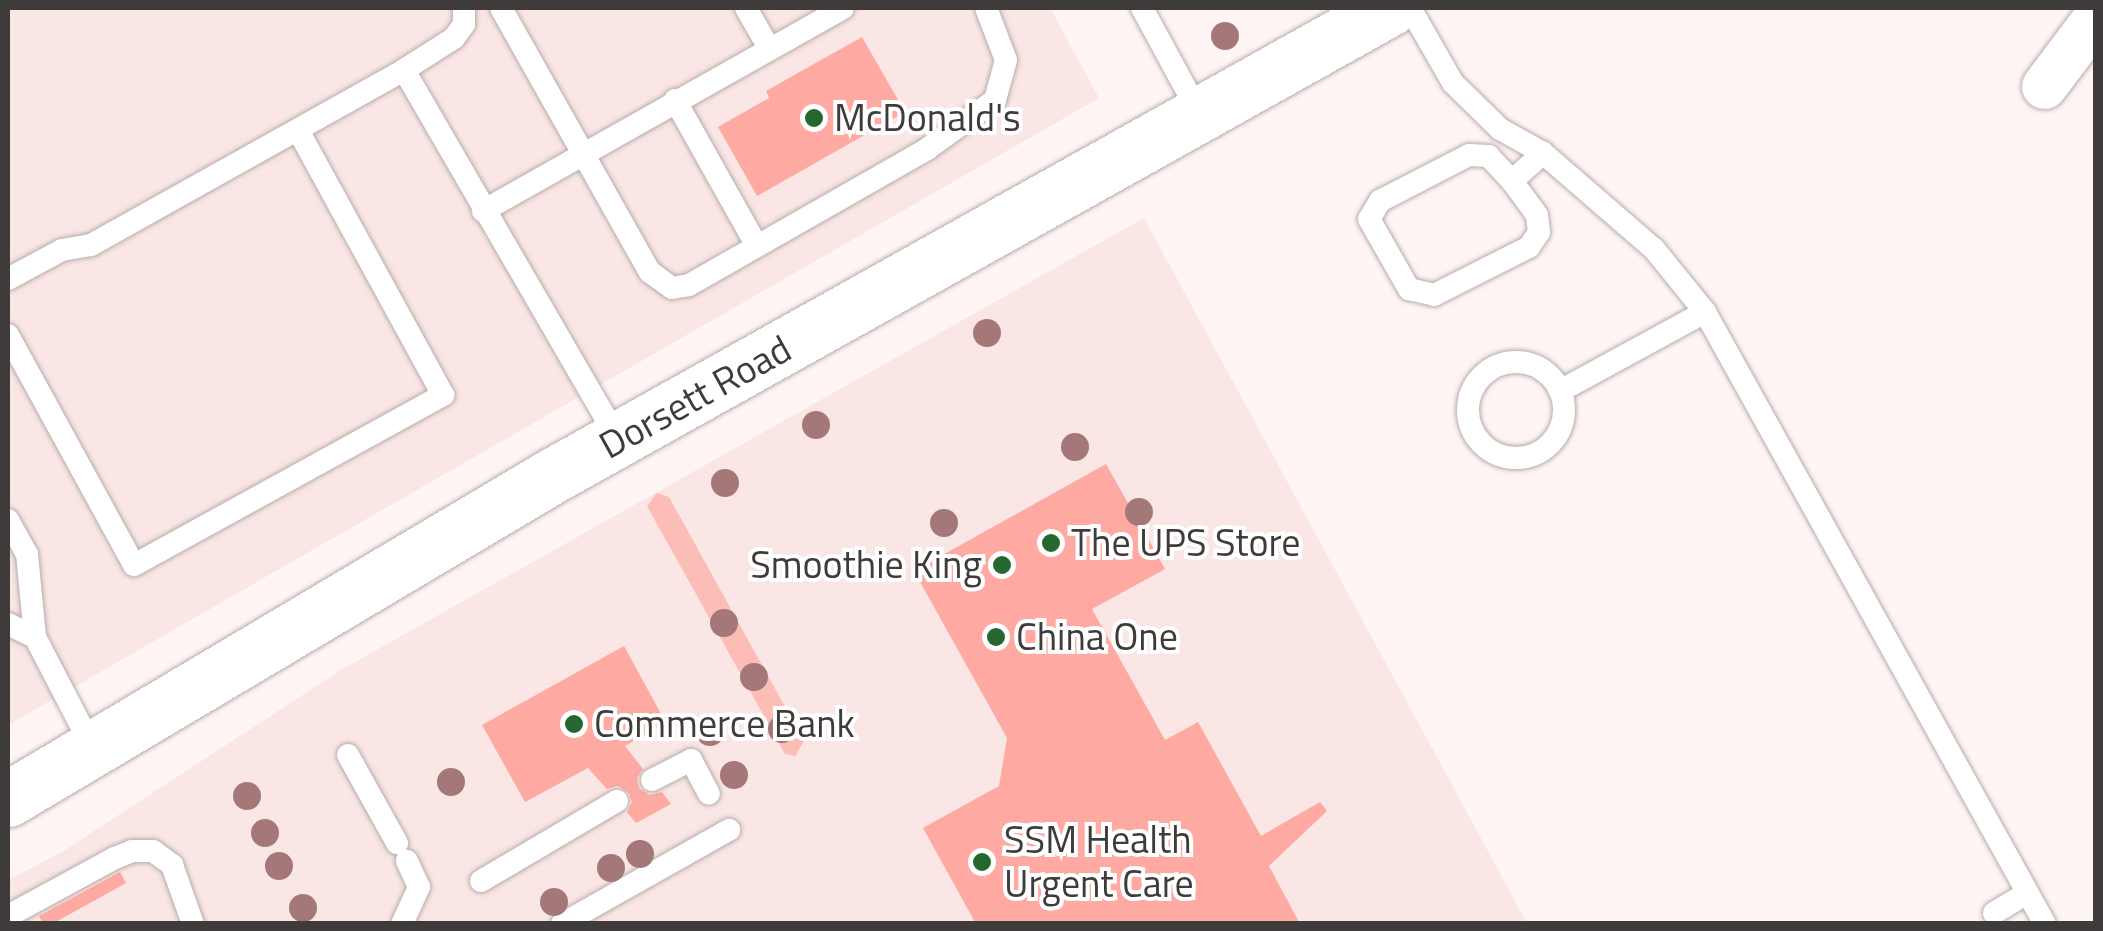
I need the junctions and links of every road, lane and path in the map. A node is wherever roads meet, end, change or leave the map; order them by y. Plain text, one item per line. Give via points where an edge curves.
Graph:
1 (464, 8) edge
2 (501, 8) edge
3 (746, 8) edge
4 (843, 8) edge
5 (986, 8) edge
6 (1142, 8) edge
7 (1390, 8) edge
8 (1410, 8) edge
9 (2096, 17) edge
10 (769, 48) junction
11 (404, 70) junction
12 (2044, 86) dead end
13 (675, 100) junction
14 (1199, 113) junction
15 (298, 132) junction
16 (583, 153) junction
17 (1543, 154) junction
18 (1512, 181) junction
19 (483, 211) junction
20 (756, 246) junction
21 (8, 279) edge
22 (1705, 312) junction
23 (8, 334) edge
24 (1560, 390) junction
25 (618, 440) junction
26 (8, 520) edge
27 (8, 624) edge
28 (35, 637) junction
29 (94, 749) junction
30 (348, 755) dead end
31 (652, 780) dead end
32 (709, 794) dead end
33 (8, 798) edge
34 (617, 800) dead end
35 (728, 830) dead end
36 (481, 881) dead end
37 (2027, 893) junction
38 (1994, 913) dead end
39 (8, 916) edge
40 (193, 924) edge
41 (402, 924) edge
42 (562, 924) edge
43 (2045, 924) edge

1 - 11 lane via 464,24 454,38
2 - 16 lane
3 - 10 lane
4 - 10 lane
5 - 20 lane via 1006,60 995,100 927,148
6 - 14 lane
7 - 14 main road, Dorsett Road
8 - 17 lane via 1453,83 1500,129
9 - 12 street
10 - 13 lane
11 - 15 lane
11 - 19 lane
13 - 16 lane
13 - 20 lane
14 - 25 main road, Dorsett Road
15 - 21 lane via 91,244 62,250
15 - 23 lane via 442,396 134,565
16 - 19 lane
16 - 20 lane via 650,272 672,288
17 - 18 lane
17 - 22 lane via 1654,250
18 - 18 lane via 1489,156 1469,154 1380,202 1369,219 1409,289 1434,295 1528,248 1539,232 1537,216
19 - 25 lane
22 - 24 lane
22 - 37 lane
24 - 24 lane via 1563,420 1536,454 1490,451 1470,426 1470,395 1491,369 1537,367
25 - 29 main road, Dorsett Road
26 - 28 lane via 26,554
27 - 28 lane
28 - 29 lane
29 - 33 main road, Dorsett Road
30 - 41 lane via 419,888
31 - 32 lane via 691,760
34 - 36 lane
35 - 42 lane
37 - 38 lane
37 - 43 lane
39 - 40 lane via 132,851 154,852 172,865

